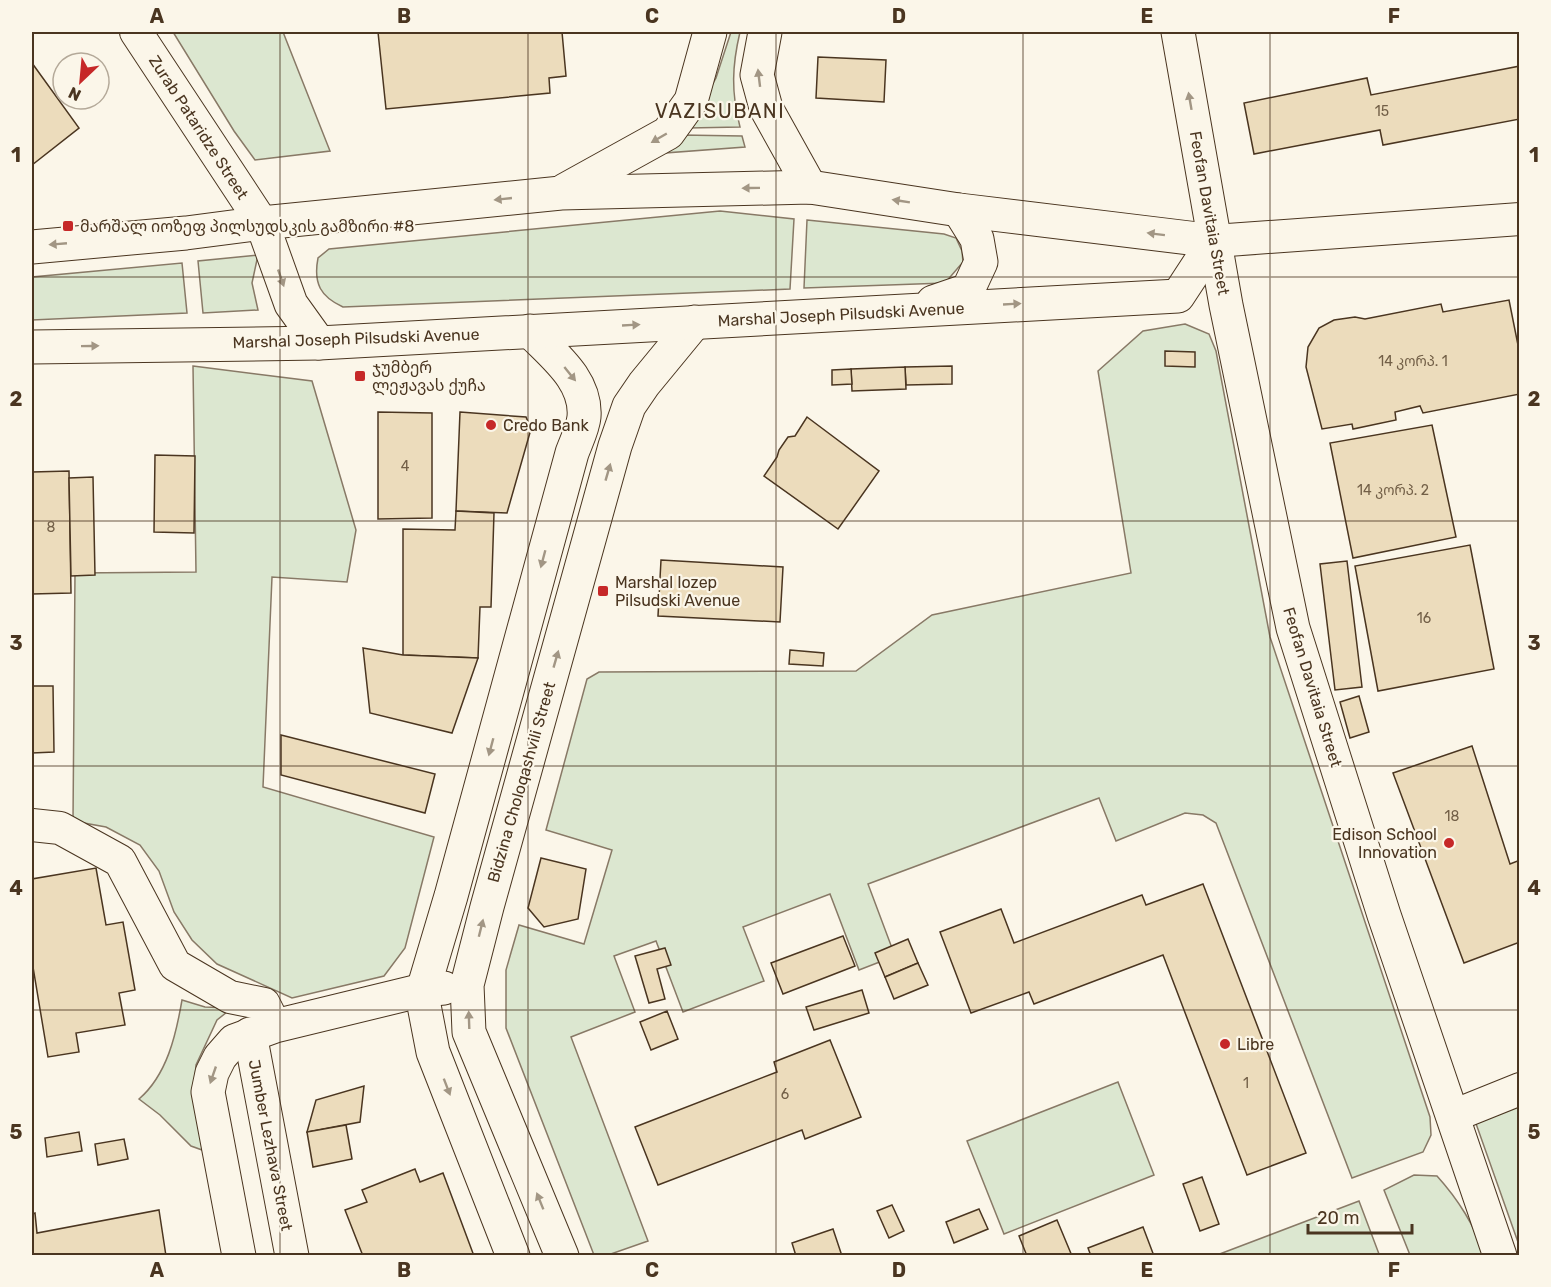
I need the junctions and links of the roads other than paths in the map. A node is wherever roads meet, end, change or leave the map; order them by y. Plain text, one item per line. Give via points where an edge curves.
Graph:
1 (136, 32) edge
2 (710, 32) edge
3 (765, 32) edge
4 (1178, 32) edge
5 (810, 187) junction
6 (561, 193) junction
7 (959, 210) junction
8 (1520, 219) edge
9 (262, 223) junction
10 (1214, 242) junction
11 (32, 247) edge
12 (911, 310) junction
13 (695, 322) junction
14 (530, 331) junction
15 (319, 343) junction
16 (32, 347) edge
17 (32, 825) edge
18 (467, 985) junction
19 (423, 990) junction
20 (263, 1030) junction
21 (1520, 1089) edge
22 (1453, 1116) junction
23 (239, 1256) edge
24 (292, 1256) edge
25 (513, 1256) edge
26 (562, 1256) edge
27 (1500, 1256) edge

1 - 9 street, Zurab Pataridze Street
2 -> 6 main road via 691,101 668,133
5 -> 3 main road via 766,108 757,75
10 -> 4 main road, Feofan Davitaia Street
5 -> 6 main road
7 -> 5 main road
6 -> 9 main road
10 -> 7 main road
7 - 12 main road via 977,239 981,262 968,290
8 - 10 street
9 -> 11 main road
9 -> 15 main road via 291,304
12 -> 10 main road, Marshal Joseph Pilsudski Avenue via 1178,296
10 - 22 main road, Feofan Davitaia Street via 1293,628
12 - 13 main road, Marshal Joseph Pilsudski Avenue
14 -> 13 main road, Marshal Joseph Pilsudski Avenue
18 -> 13 main road, Bidzina Choloqashvili Street via 629,406
14 - 15 main road, Marshal Joseph Pilsudski Avenue
14 -> 19 main road via 572,376 584,395 584,418
16 -> 15 main road, Marshal Joseph Pilsudski Avenue
17 - 20 street via 60,828 120,861 176,965 230,997 264,1004
18 - 19 main road, Jumber Lezhava Street
26 -> 18 main road, Bidzina Choloqashvili Street via 469,1032
19 - 20 main road, Jumber Lezhava Street
19 -> 25 main road via 433,1052
20 -> 23 main road, Jumber Lezhava Street via 234,1041 220,1057 208,1092
20 - 24 main road, Jumber Lezhava Street
21 - 22 street
22 - 27 main road, Feofan Davitaia Street

